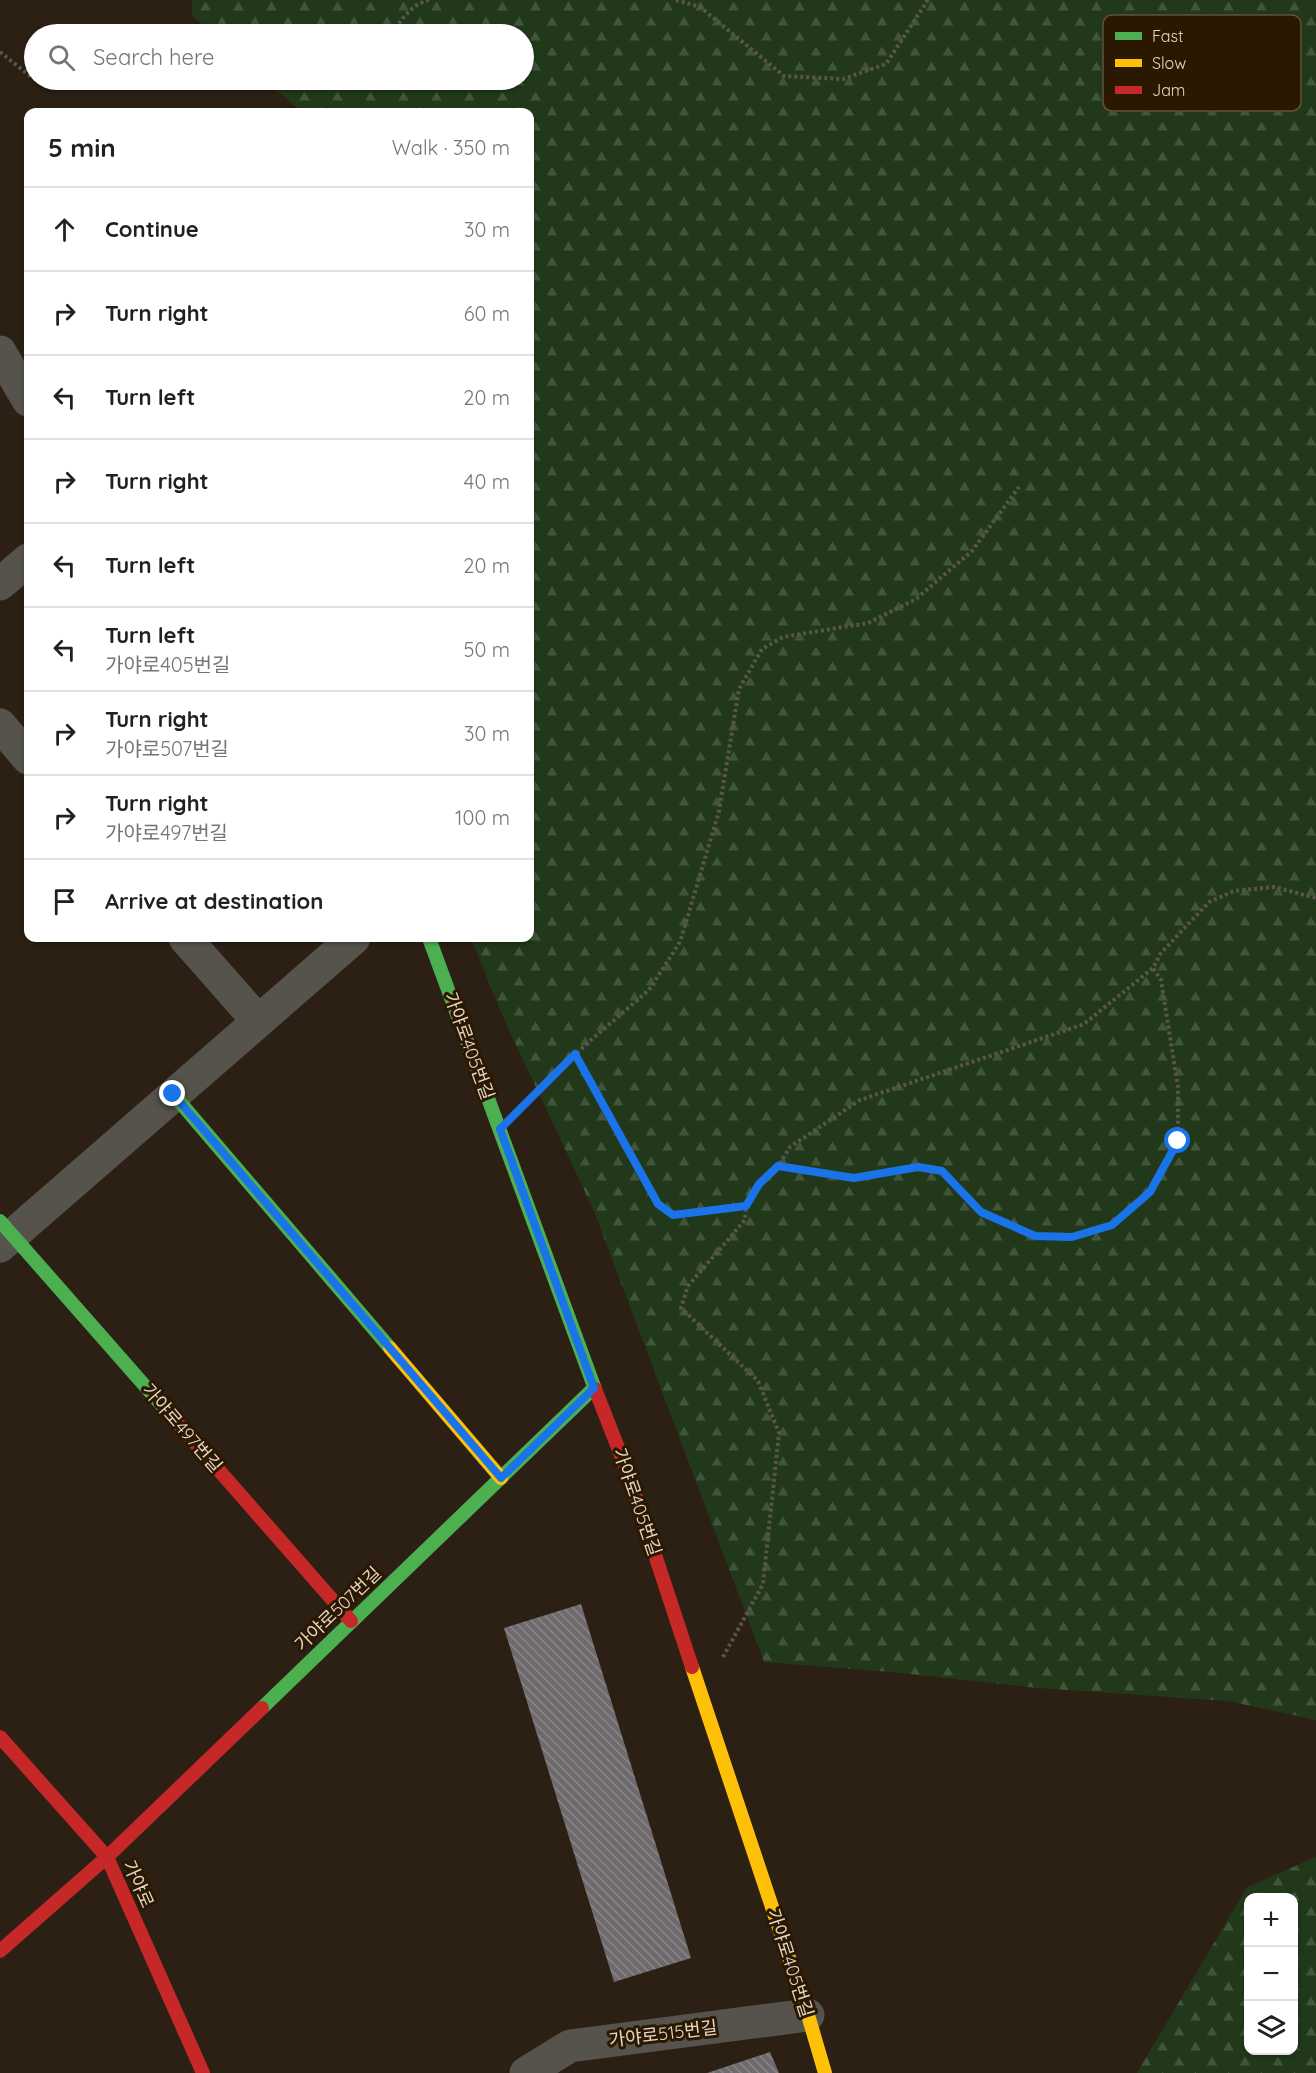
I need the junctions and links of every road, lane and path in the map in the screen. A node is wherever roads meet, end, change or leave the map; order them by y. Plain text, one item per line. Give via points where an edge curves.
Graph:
1 (429, 0) edge
2 (676, 0) edge
3 (928, 0) edge
4 (398, 24) edge
5 (0, 52) edge
6 (24, 71) edge
7 (0, 352) edge
8 (24, 393) edge
9 (1019, 487) dead end
10 (24, 563) edge
11 (0, 584) edge
12 (0, 725) edge
13 (24, 753) edge
14 (1316, 898) edge
15 (189, 942) edge
16 (349, 942) edge
17 (430, 942) edge
18 (1153, 968) junction
19 (258, 1021) junction
20 (575, 1054) junction
21 (173, 1094) junction
22 (500, 1129) junction
23 (778, 1166) junction
24 (746, 1206) junction
25 (4, 1234) edge
26 (594, 1388) junction
27 (501, 1478) junction
28 (351, 1622) junction
29 (698, 1683) junction
30 (0, 1737) edge
31 (106, 1857) junction
32 (0, 1951) edge
33 (808, 2015) junction
34 (203, 2073) edge
35 (526, 2073) edge
36 (825, 2073) edge

1 - 4 path via 421,2
2 - 3 path via 700,8 784,76 843,79 886,64
5 - 6 path
7 - 8 street
9 - 20 path via 972,551 916,599 868,623 783,637 762,649 739,688 719,811 680,942 649,990
10 - 11 street
12 - 13 street
14 - 18 path via 1274,887 1234,891 1209,902 1161,953
15 - 19 street
16 - 19 street, 가야로497번길
17 - 22 street, 가야로405번길
18 - 23 path via 1084,1024 860,1101 790,1147
18 - 23 path via 1161,980 1178,1087 1178,1141 1150,1192 1112,1225 1072,1237 1035,1236 981,1212 942,1171 918,1167 854,1178
19 - 21 street, 가야로497번길
20 - 22 path
20 - 24 path via 658,1204 673,1215
21 - 25 street, 가야로497번길
21 - 27 street
22 - 26 street, 가야로405번길
23 - 24 path via 759,1184
24 - 29 path via 745,1220 688,1286 681,1308 758,1381 779,1433 763,1584 727,1653
25 - 28 street, 가야로497번길
26 - 27 street, 가야로507번길
26 - 29 street, 가야로405번길 via 628,1473
27 - 28 street, 가야로507번길
28 - 31 street, 가야로507번길
29 - 33 street, 가야로405번길
30 - 31 street, 가야로
31 - 32 street, 가야로507번길
31 - 34 street, 가야로
33 - 35 street, 가야로515번길 via 570,2046
33 - 36 street, 가야로405번길

